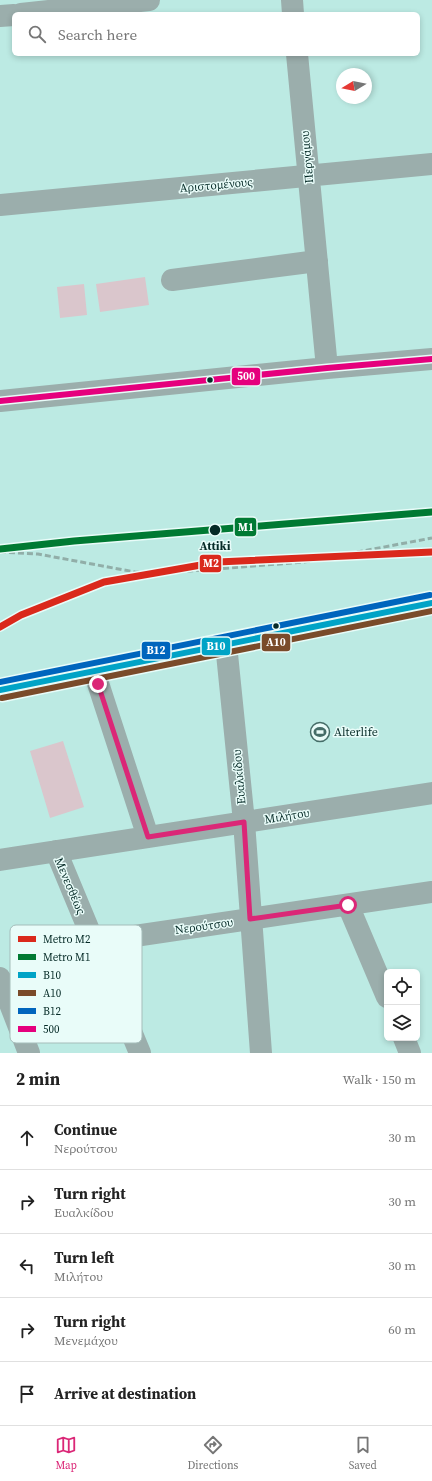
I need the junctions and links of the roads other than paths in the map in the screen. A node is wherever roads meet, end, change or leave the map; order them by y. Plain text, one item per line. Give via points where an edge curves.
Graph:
1 (149, 0) edge
2 (292, 0) edge
3 (39, 12) edge
4 (293, 12) edge
5 (12, 15) edge
6 (0, 16) edge
7 (297, 56) edge
8 (432, 164) edge
9 (309, 176) junction
10 (0, 206) edge
11 (317, 261) junction
12 (172, 280) dead end
13 (432, 358) edge
14 (327, 368) junction
15 (0, 401) edge
16 (432, 603) edge
17 (226, 644) junction
18 (94, 671) junction
19 (0, 690) edge
20 (432, 793) edge
21 (244, 822) junction
22 (148, 837) junction
23 (56, 851) junction
24 (0, 860) edge
25 (432, 892) edge
26 (348, 905) junction
27 (250, 919) junction
28 (87, 925) edge
29 (142, 935) edge
30 (0, 978) edge
31 (384, 991) edge
32 (10, 1003) edge
33 (405, 1041) edge
34 (26, 1043) edge
35 (136, 1043) edge
36 (30, 1053) edge
37 (140, 1053) edge
38 (261, 1053) edge
39 (410, 1053) edge

1 - 3 street
2 - 4 street
5 - 6 street
7 - 9 street, Περγάμου
8 - 9 street, Αριστομένους
9 - 10 street, Αριστομένους
9 - 11 street, Περγάμου
11 - 12 street
11 - 14 street, Περγάμου
13 - 14 street
14 - 15 street
16 - 17 main road
17 - 18 main road
17 - 21 street, Ευαλκίδου
18 - 19 main road
18 - 22 street
20 - 21 street, Μιλήτου
21 - 22 street, Μιλήτου
21 - 27 street, Ευαλκίδου
22 - 23 street, Μιλήτου
23 - 24 street, Μιλήτου
23 - 28 street, Μενεσθέως
25 - 26 street, Νερούτσου
26 - 27 street, Νερούτσου
26 - 31 street
27 - 29 street, Νερούτσου
27 - 38 street, Ευαλκίδου
30 - 32 street
33 - 39 street
34 - 36 street
35 - 37 street, Μενεσθέως

